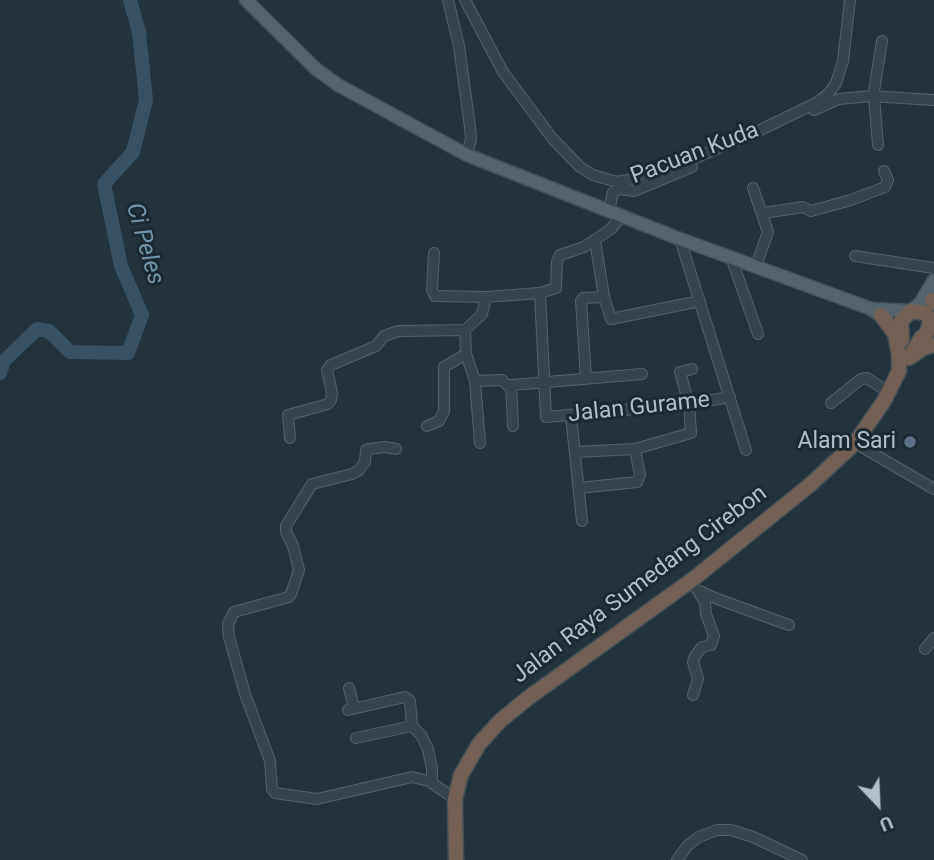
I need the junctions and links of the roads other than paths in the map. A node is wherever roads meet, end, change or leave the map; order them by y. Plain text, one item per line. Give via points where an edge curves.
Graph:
1 (246, 0) edge
2 (448, 0) edge
3 (465, 0) edge
4 (850, 0) edge
5 (882, 41) dead end
6 (873, 97) junction
7 (934, 100) edge
8 (877, 145) dead end
9 (467, 155) junction
10 (884, 171) dead end
11 (753, 188) dead end
12 (615, 213) junction
13 (763, 213) junction
14 (680, 239) junction
15 (595, 240) junction
16 (433, 253) dead end
17 (855, 256) dead end
18 (731, 257) junction
19 (756, 266) junction
20 (934, 268) edge
21 (932, 292) edge
22 (540, 293) junction
23 (485, 297) junction
24 (604, 297) junction
25 (701, 301) junction
26 (879, 311) junction
27 (911, 311) junction
28 (932, 322) edge
29 (465, 330) junction
30 (902, 331) junction
31 (758, 334) dead end
32 (930, 341) edge
33 (466, 354) junction
34 (903, 360) junction
35 (692, 369) dead end
36 (642, 374) dead end
37 (586, 379) junction
38 (475, 381) junction
39 (545, 383) junction
40 (511, 385) junction
41 (888, 392) junction
42 (730, 397) junction
43 (831, 403) dead end
44 (689, 404) junction
45 (572, 416) junction
46 (513, 425) dead end
47 (427, 426) dead end
48 (290, 438) dead end
49 (480, 443) dead end
50 (855, 443) junction
51 (396, 449) dead end
52 (635, 449) junction
53 (746, 450) dead end
54 (575, 452) junction
55 (579, 488) junction
56 (934, 489) edge
57 (582, 522) dead end
58 (695, 586) junction
59 (789, 625) dead end
60 (934, 638) edge
61 (925, 649) dead end
62 (349, 688) dead end
63 (693, 695) dead end
64 (412, 726) junction
65 (356, 738) dead end
66 (432, 783) junction
67 (455, 799) junction
68 (456, 860) edge
69 (677, 860) edge
70 (802, 860) edge

1 - 9 main road via 338,85
2 - 9 street via 460,46 471,139
3 - 4 street, Pacuan Kuda via 503,72 552,138 580,167 617,182 666,170 751,134 830,93 839,72
5 - 6 street
6 - 7 street
6 - 8 street
6 - 12 street via 836,99 645,187 617,190 611,194
9 - 12 main road
10 - 13 street via 885,187 851,200 811,211 803,207
11 - 13 street
12 - 14 main road
12 - 15 street via 611,229
13 - 19 street via 768,232
14 - 18 main road
14 - 25 street
15 - 22 street via 560,256 555,288
15 - 24 street
16 - 23 street via 435,296
17 - 20 street
18 - 19 main road
18 - 31 street
19 - 26 main road
21 - 26 main road via 909,304
21 - 27 main road
21 - 28 main road
22 - 23 street
22 - 39 street, Jalan Gurame
23 - 29 street via 482,314
24 - 25 street via 611,319
24 - 37 street via 580,302
25 - 42 street
26 - 27 main road
26 - 30 main road
26 - 34 highway via 895,334
27 - 28 highway via 925,313
27 - 30 highway via 901,321
28 - 32 highway, Jalan Raya Sumedang Cirebon
29 - 33 street
29 - 48 street via 398,331 331,365 327,370 331,400 288,415
30 - 32 highway via 908,337
30 - 34 highway
32 - 34 highway, Jalan Raya Sumedang Cirebon
33 - 38 street
33 - 47 street via 444,368 444,411 439,421
34 - 41 highway, Jalan Raya Sumedang Cirebon
35 - 44 street via 680,372
36 - 37 street
37 - 39 street
38 - 40 street via 502,380
38 - 49 street
39 - 40 street
39 - 45 street, Jalan Gurame via 546,417
40 - 46 street
41 - 43 street via 861,379
41 - 50 highway, Jalan Raya Sumedang Cirebon
42 - 44 street, Jalan Gurame
42 - 53 street
44 - 45 street, Jalan Gurame
44 - 52 street via 691,433
45 - 54 street
50 - 56 street
50 - 58 highway, Jalan Raya Sumedang Cirebon
51 - 66 street via 366,450 359,470 312,484 286,526 299,570 291,594 234,612 228,624 229,637 270,761 275,793 317,799 412,777
52 - 54 street
52 - 55 street via 637,482
54 - 55 street
55 - 57 street
58 - 59 street
58 - 63 street via 705,602 714,636 711,645 695,656 698,679
58 - 67 highway, Jalan Raya Sumedang Cirebon via 527,698 500,721 468,760
60 - 61 street
62 - 64 street via 351,709 405,697 410,701
64 - 65 street
64 - 66 street via 428,748
66 - 67 street
67 - 68 highway, Jalan Raya Sumedang Cirebon
69 - 70 street via 699,837 731,830

